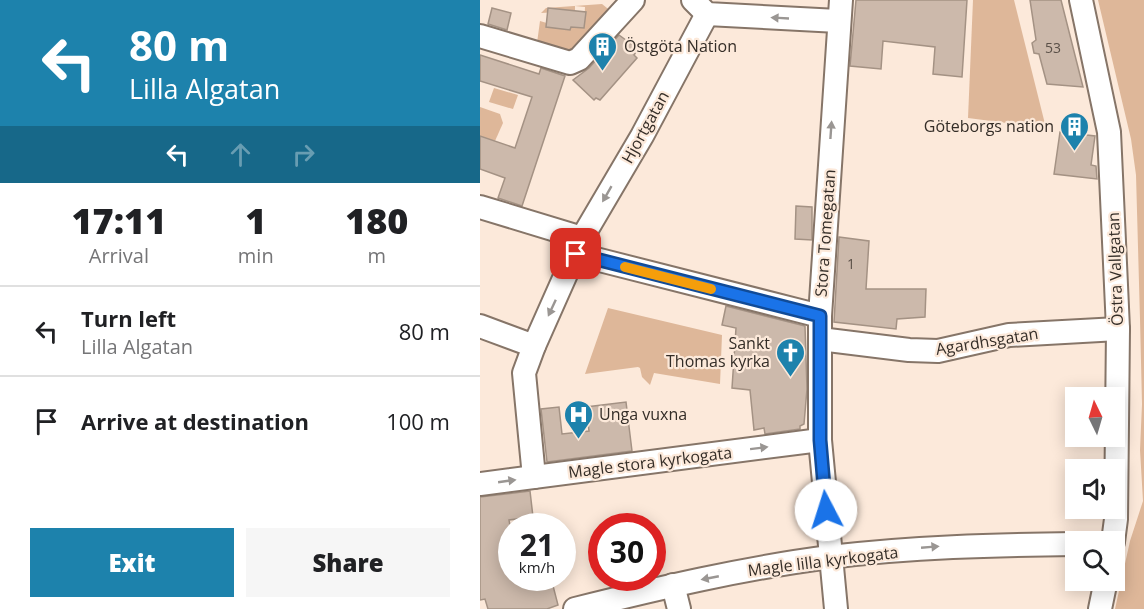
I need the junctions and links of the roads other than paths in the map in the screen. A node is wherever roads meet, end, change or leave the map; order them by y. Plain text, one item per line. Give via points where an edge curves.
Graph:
1 (633, 0) edge
2 (1081, 0) edge
3 (700, 7) edge
4 (840, 10) edge
5 (480, 36) edge
6 (480, 207) edge
7 (579, 246) junction
8 (820, 316) junction
9 (480, 326) edge
10 (1118, 329) junction
11 (820, 339) junction
12 (534, 346) junction
13 (820, 440) junction
14 (534, 477) junction
15 (480, 484) edge
16 (1114, 531) edge
17 (1065, 544) edge
18 (830, 557) junction
19 (673, 585) junction
20 (1104, 591) edge
21 (575, 609) edge
22 (679, 609) edge
23 (836, 609) edge
24 (1100, 609) edge

1 - 5 street via 579,59 570,63
2 - 10 street, Östra Vallgatan via 1109,132
4 -> 3 street
3 -> 7 street, Hjortgatan via 642,136
8 -> 4 street, Stora Tomegatan
6 - 7 street
7 - 8 street
7 -> 12 street, Hjortgatan
8 - 11 street, Stora Tomegatan
9 - 12 street
10 - 11 street, Agardhsgatan via 1009,335 938,351
10 - 16 street, Östra Vallgatan
11 - 13 street, Stora Tomegatan
12 - 14 street, Hjortgatan via 524,373
14 -> 13 street, Magle stora kyrkogata
13 - 18 street, Stora Tomegatan
15 -> 14 street, Magle stora kyrkogata
18 -> 17 street, Magle lilla kyrkogata via 956,545
18 -> 19 street, Magle lilla kyrkogata
18 - 23 street, Stora Tomegatan
19 - 21 street, Magle lilla kyrkogata
19 - 22 street
20 - 24 street

